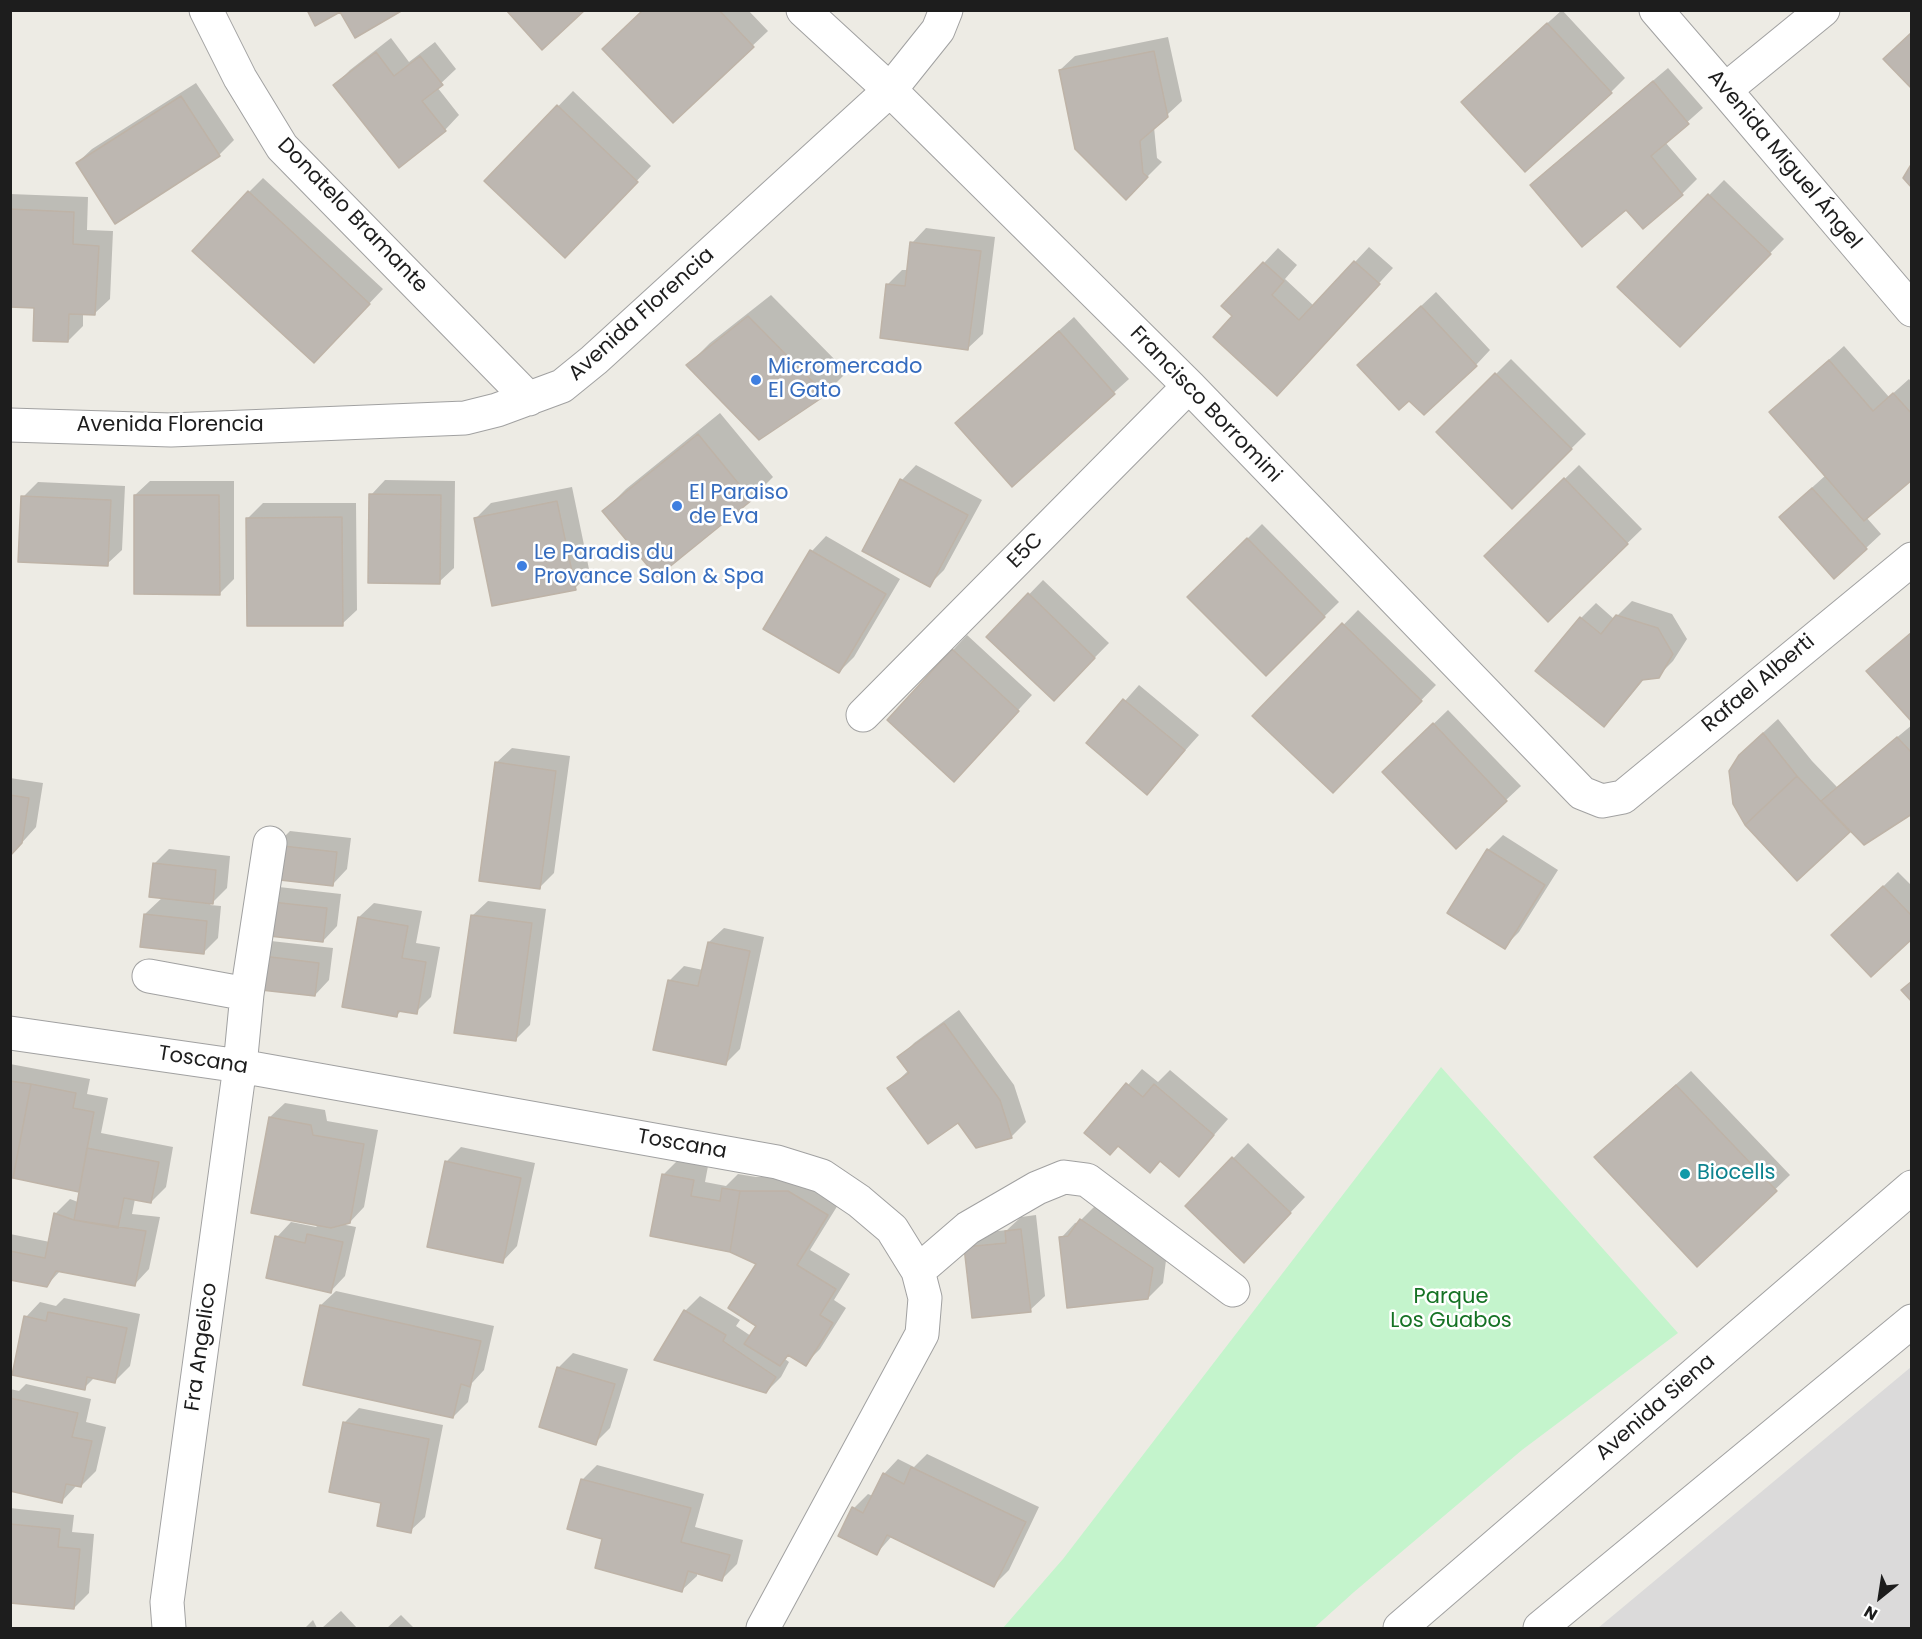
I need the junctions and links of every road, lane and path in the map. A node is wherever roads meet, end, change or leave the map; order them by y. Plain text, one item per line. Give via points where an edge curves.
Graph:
1 (206, 10) edge
2 (803, 10) edge
3 (971, 10) edge
4 (1656, 10) edge
5 (1823, 10) edge
6 (942, 20) edge
7 (890, 90) junction
8 (1725, 90) junction
9 (1911, 310) edge
10 (1189, 386) junction
11 (529, 399) junction
12 (10, 424) edge
13 (1911, 559) edge
14 (864, 715) dead end
15 (1602, 801) joint
16 (270, 843) dead end
17 (149, 976) dead end
18 (247, 994) junction
19 (10, 1033) edge
20 (240, 1066) junction
21 (1911, 1187) edge
22 (918, 1271) junction
23 (1233, 1290) dead end
24 (1911, 1321) edge
25 (169, 1629) edge
26 (762, 1629) edge
27 (1400, 1629) edge
28 (1540, 1629) edge

1 - 11 street, Donatelo Bramante via 240,78 282,147
2 - 7 street, Francisco Borromini
3 - 6 street, Avenida Florencia
4 - 8 street, Avenida Miguel Ángel
5 - 8 street
6 - 7 street, Avenida Florencia
7 - 10 street, Francisco Borromini
7 - 11 street, Avenida Florencia via 594,360 562,386
8 - 9 street, Avenida Miguel Ángel
10 - 14 street, E5C
10 - 15 street, Francisco Borromini via 1582,793
11 - 12 street, Avenida Florencia via 465,418 171,429
13 - 15 street, Rafael Alberti via 1623,796
16 - 18 street, Fra Angelico
17 - 18 street
18 - 20 street, Fra Angelico
19 - 20 street, Toscana
20 - 22 street, Toscana via 788,1165 822,1176 859,1201 892,1229
20 - 25 street, Fra Angelico via 168,1602
21 - 27 street, Avenida Siena
22 - 23 street via 968,1228 1037,1188 1064,1178 1087,1180
22 - 26 street, Toscana via 925,1298 922,1334
24 - 28 street

